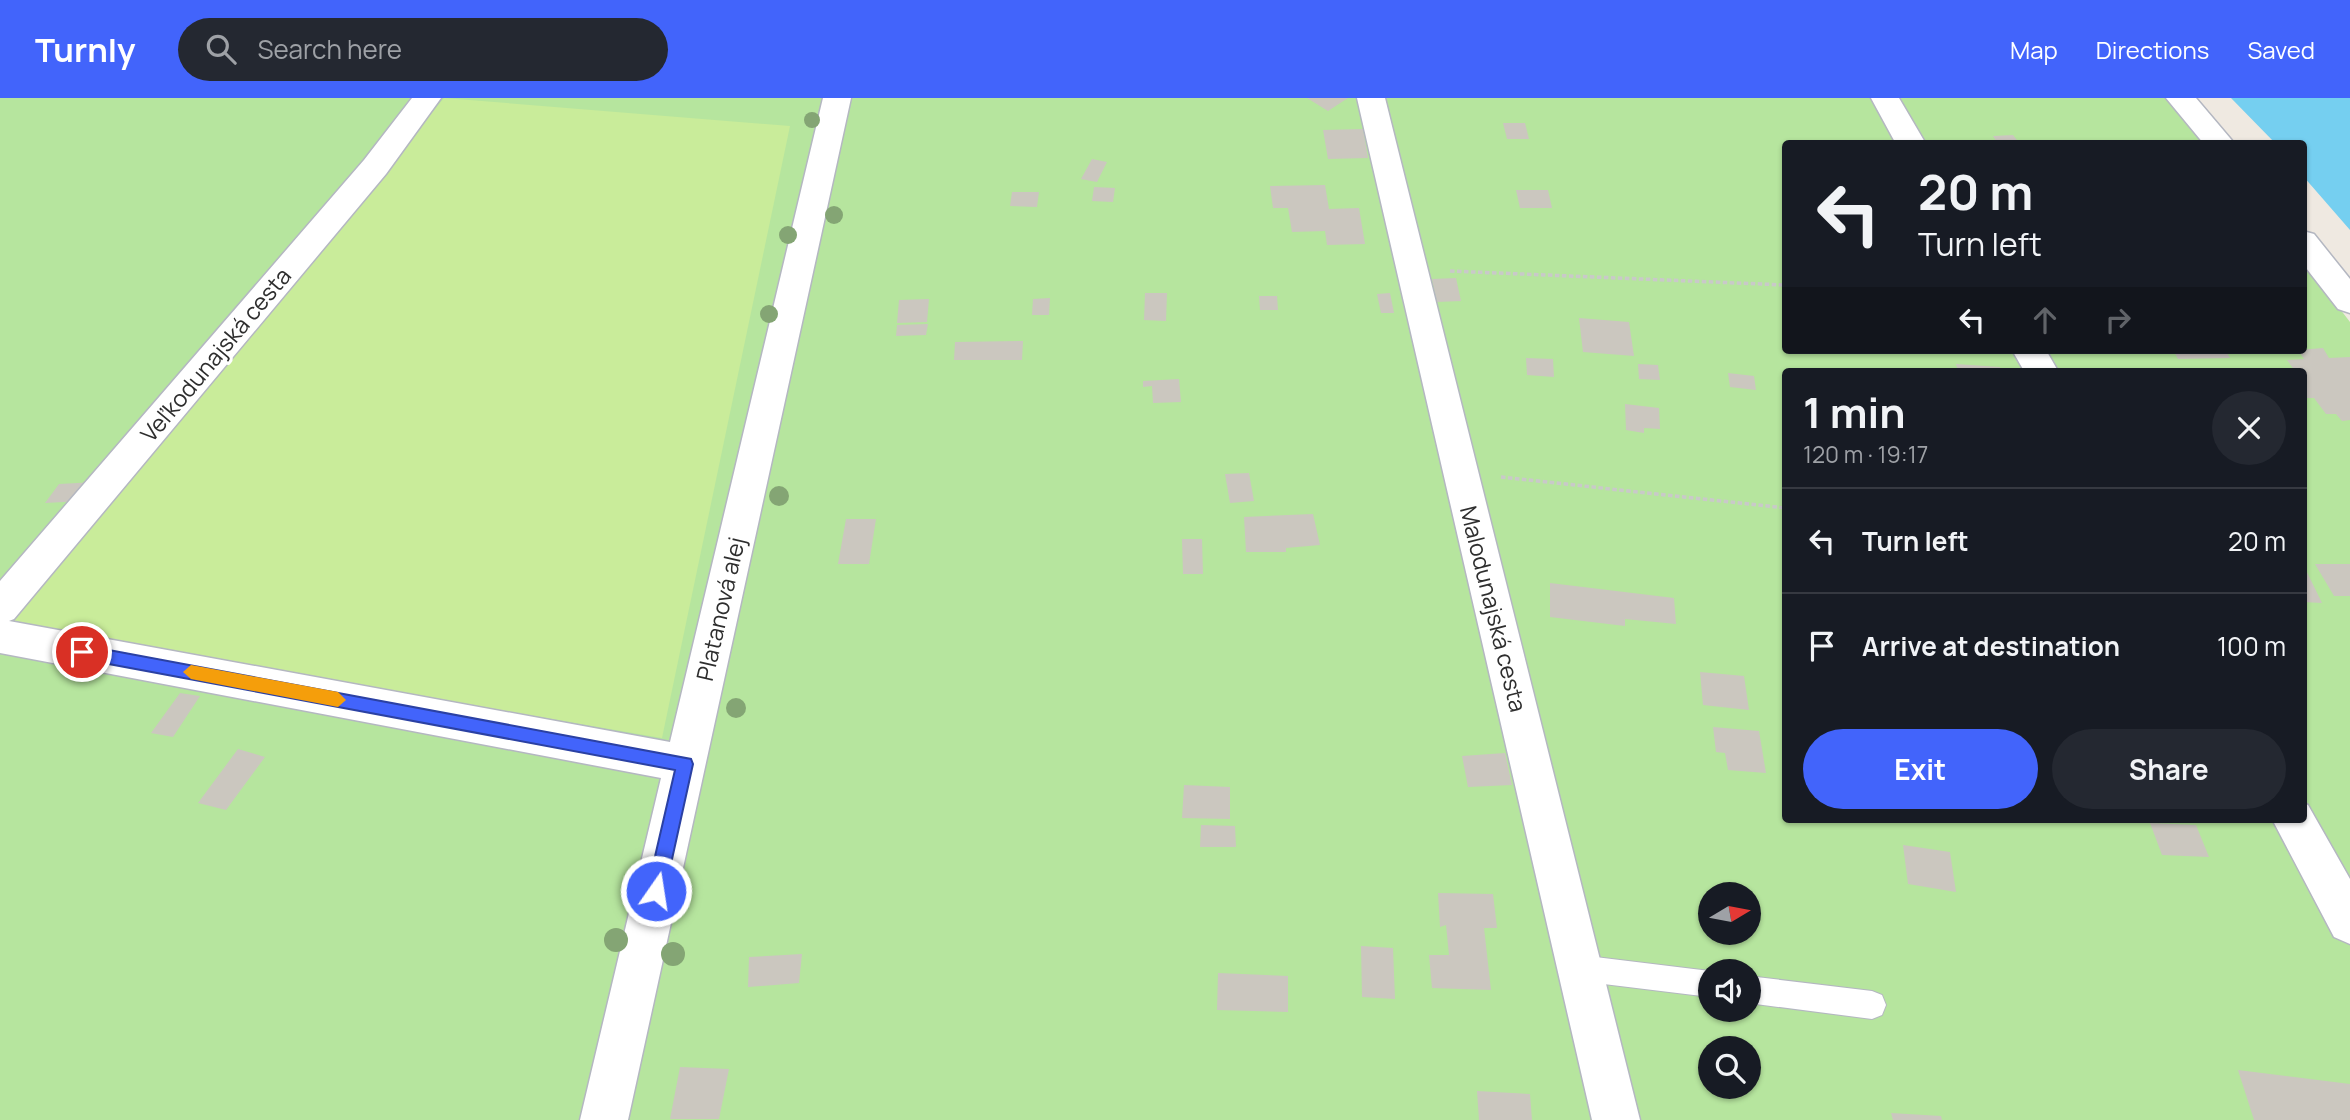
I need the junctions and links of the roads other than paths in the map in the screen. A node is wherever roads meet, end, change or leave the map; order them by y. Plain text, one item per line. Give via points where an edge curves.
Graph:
1 (427, 98) edge
2 (837, 98) edge
3 (1371, 98) edge
4 (1885, 98) edge
5 (2180, 98) edge
6 (1909, 140) edge
7 (2217, 140) edge
8 (2307, 247) edge
9 (2350, 301) edge
10 (0, 608) edge
11 (0, 636) edge
12 (685, 764) junction
13 (2295, 823) edge
14 (2350, 922) edge
15 (1580, 968) junction
16 (1698, 983) edge
17 (1761, 991) edge
18 (1872, 1005) dead end
19 (604, 1120) edge
20 (1616, 1120) edge

1 - 10 street, Veľkodunajská cesta via 375,167
2 - 12 street, Platanová alej
3 - 15 street, Malodunajská cesta
4 - 6 street
5 - 7 street
8 - 9 street
11 - 12 street
12 - 19 street, Platanová alej
13 - 14 street
15 - 16 lane
15 - 20 street, Malodunajská cesta
17 - 18 lane

